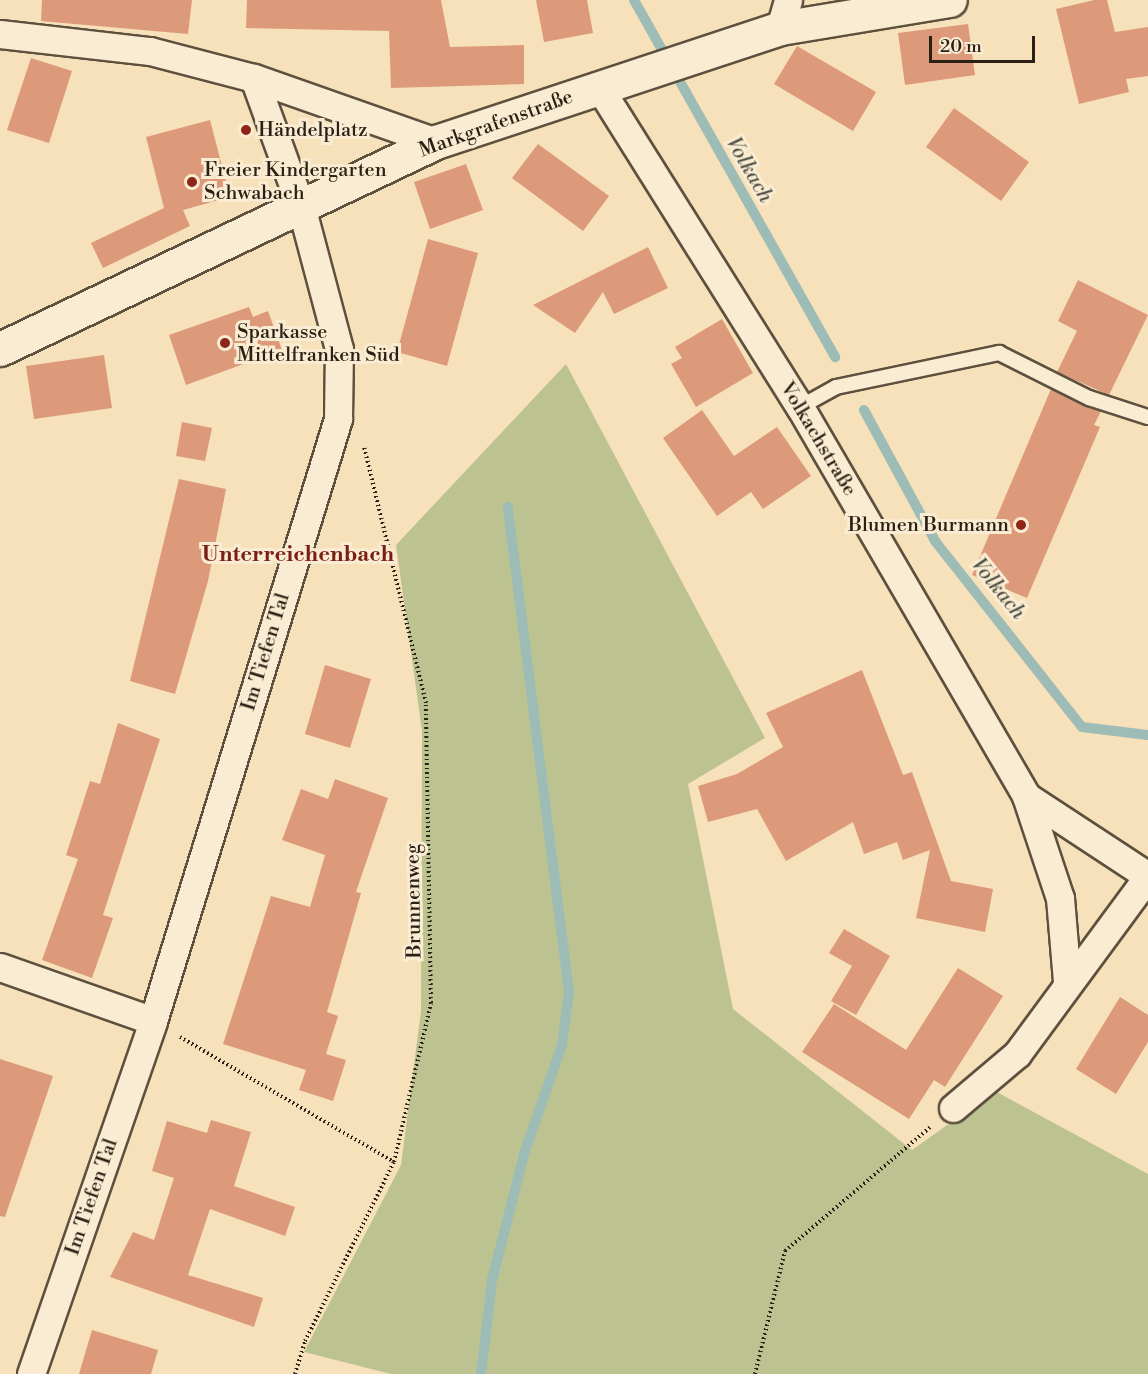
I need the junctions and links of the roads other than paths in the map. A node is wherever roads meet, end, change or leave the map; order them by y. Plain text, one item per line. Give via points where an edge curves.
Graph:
1 (950, 0) edge
2 (784, 14) edge
3 (0, 34) edge
4 (254, 78) junction
5 (610, 84) junction
6 (436, 142) junction
7 (302, 210) junction
8 (0, 349) edge
9 (800, 407) junction
10 (1148, 417) edge
11 (1026, 796) junction
12 (1148, 876) edge
13 (0, 967) edge
14 (1067, 981) junction
15 (153, 1021) junction
16 (953, 1108) road end
17 (32, 1374) edge

1 - 2 main road, Markgrafenstraße
2 - 5 main road, Markgrafenstraße via 719,47
3 - 4 street via 150,51
4 - 6 street
4 - 7 street
5 - 6 main road, Markgrafenstraße
5 - 9 street, Volkachstraße
6 - 7 main road, Markgrafenstraße
7 - 8 main road, Markgrafenstraße
7 - 15 street, Im Tiefen Tal via 339,349 338,419
9 - 10 lane via 836,387 999,353 1089,398
9 - 11 street, Volkachstraße
11 - 12 street, Volkachstraße
11 - 14 street, Volkachstraße via 1060,898
12 - 14 street, Volkachstraße
13 - 15 street
14 - 16 street, Volkachstraße via 1017,1054
15 - 17 street, Im Tiefen Tal

